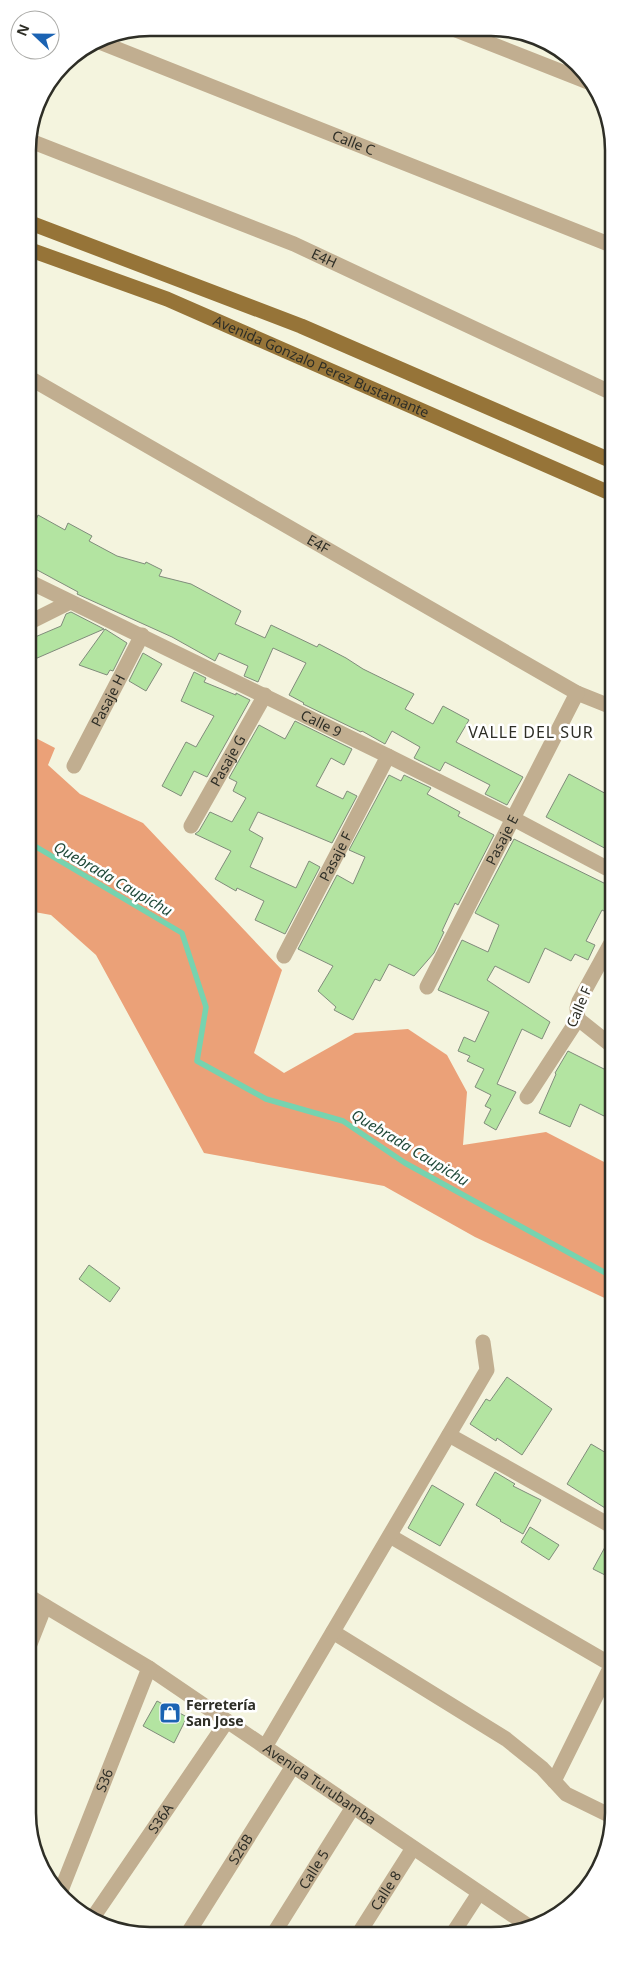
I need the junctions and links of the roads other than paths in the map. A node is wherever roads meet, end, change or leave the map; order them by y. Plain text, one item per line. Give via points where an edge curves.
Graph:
1 (471, 36) edge
2 (107, 45) edge
3 (579, 78) edge
4 (36, 143) edge
5 (36, 225) edge
6 (605, 243) edge
7 (36, 253) edge
8 (36, 382) edge
9 (605, 389) edge
10 (605, 458) edge
11 (605, 491) edge
12 (36, 585) edge
13 (70, 602) junction
14 (36, 619) edge
15 (142, 635) junction
16 (577, 693) junction
17 (265, 695) junction
18 (605, 704) edge
19 (388, 756) junction
20 (74, 766) dead end
21 (512, 818) junction
22 (191, 826) dead end
23 (605, 867) edge
24 (605, 954) edge
25 (284, 956) dead end
26 (427, 987) dead end
27 (578, 1018) junction
28 (605, 1040) edge
29 (527, 1098) dead end
30 (483, 1342) dead end
31 (449, 1435) junction
32 (605, 1523) edge
33 (390, 1536) junction
34 (36, 1601) edge
35 (45, 1606) junction
36 (36, 1629) edge
37 (333, 1632) junction
38 (605, 1660) edge
39 (149, 1668) junction
40 (605, 1678) edge
41 (227, 1721) junction
42 (265, 1747) junction
43 (292, 1766) junction
44 (554, 1781) junction
45 (353, 1807) junction
46 (605, 1813) edge
47 (413, 1848) junction
48 (63, 1885) edge
49 (479, 1893) junction
50 (96, 1913) edge
51 (523, 1922) edge
52 (192, 1927) edge
53 (278, 1927) edge
54 (363, 1927) edge
55 (457, 1927) edge

1 - 3 street
2 - 6 street, Calle C
4 - 9 street, E4H via 294,244
5 - 10 main road, Avenida Gonzalo Perez Bustamante via 301,326
7 - 11 main road, Avenida Gonzalo Perez Bustamante via 167,299
8 - 16 street, E4F
12 - 13 street, Calle 9
13 - 14 street
13 - 15 street, Calle 9
15 - 17 street, Calle 9
15 - 20 street, Pasaje H
16 - 18 street, E4F
16 - 21 street, Pasaje E
17 - 19 street, Calle 9
17 - 22 street, Pasaje G
19 - 21 street, Calle 9
19 - 25 street, Pasaje F
21 - 23 street, Calle 9
21 - 26 street, Pasaje E
24 - 27 street, Calle F via 579,1001
27 - 28 street
27 - 29 street, Calle F
30 - 31 street via 487,1370
31 - 32 street
31 - 33 street
33 - 37 street
33 - 38 street
34 - 35 street, Avenida Turubamba
35 - 36 street
35 - 39 street, Avenida Turubamba
37 - 42 street
37 - 44 street via 506,1739
39 - 41 street, Avenida Turubamba
39 - 48 street, S36
40 - 44 street
41 - 42 street, Avenida Turubamba
41 - 50 street, S36A
42 - 43 street, Avenida Turubamba
43 - 45 street, Avenida Turubamba
43 - 52 street, S26B
44 - 46 street via 566,1794
45 - 47 street, Avenida Turubamba
45 - 53 street, Calle 5
47 - 49 street, Avenida Turubamba
47 - 54 street, Calle 8
49 - 51 street, Avenida Turubamba
49 - 55 street

